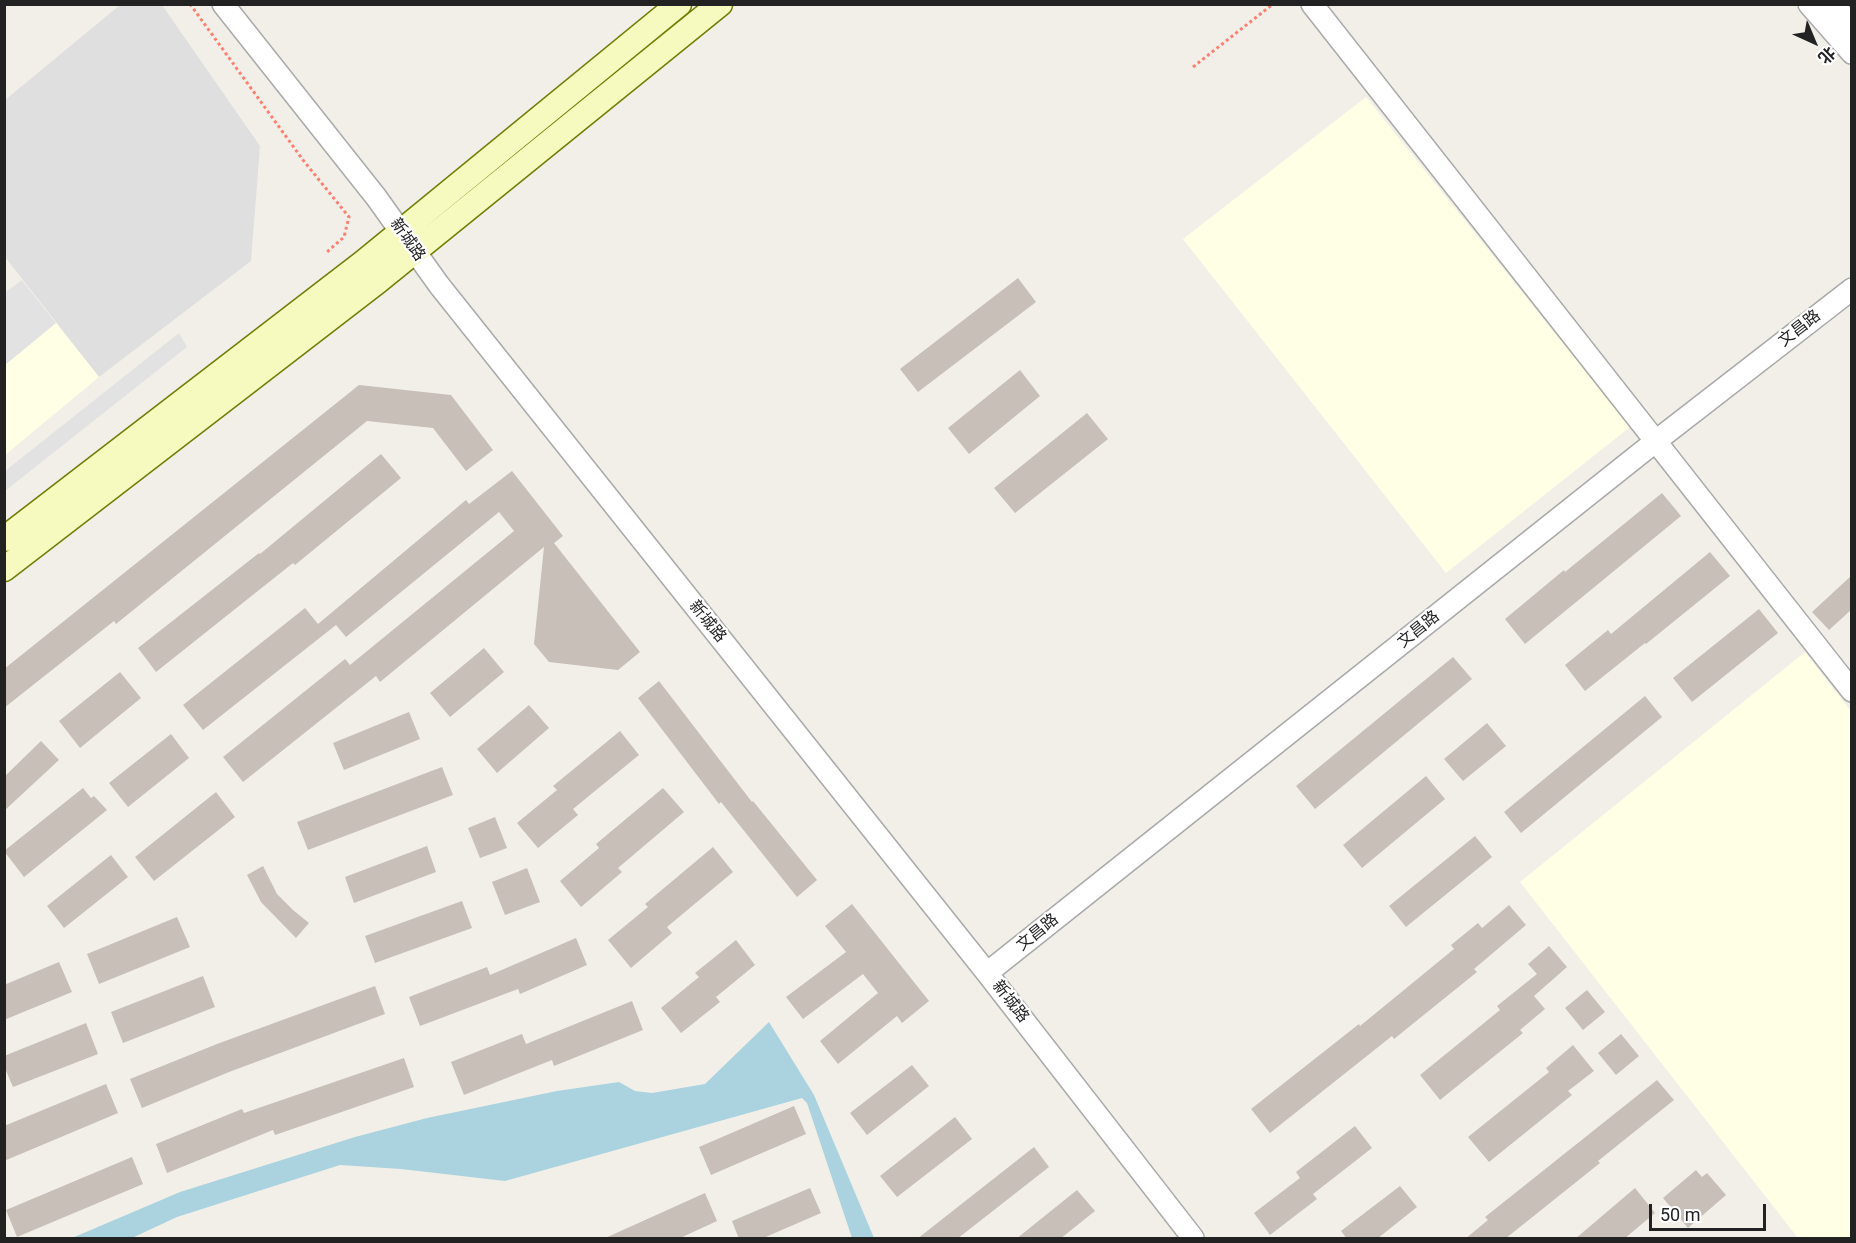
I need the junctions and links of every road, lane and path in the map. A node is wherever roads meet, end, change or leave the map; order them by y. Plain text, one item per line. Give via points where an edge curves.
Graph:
1 (190, 4) edge
2 (223, 4) edge
3 (679, 4) edge
4 (720, 4) edge
5 (1273, 4) edge
6 (1312, 4) edge
7 (1809, 4) edge
8 (1833, 4) edge
9 (1851, 26) edge
10 (1851, 53) edge
11 (1193, 67) dead end
12 (408, 242) junction
13 (326, 253) dead end
14 (1851, 289) edge
15 (1656, 441) junction
16 (4, 539) edge
17 (4, 569) edge
18 (1851, 691) edge
19 (987, 973) junction
20 (1193, 1239) edge

1 - 13 path via 349,217 344,237
2 - 12 street, 新城路
3 - 12 main road
4 - 12 main road
5 - 11 path
6 - 15 street
7 - 10 street
8 - 9 street
12 - 16 main road
12 - 17 main road
12 - 19 street, 新城路
14 - 15 street, 文昌路
15 - 18 street
15 - 19 street, 文昌路
19 - 20 street, 新城路

